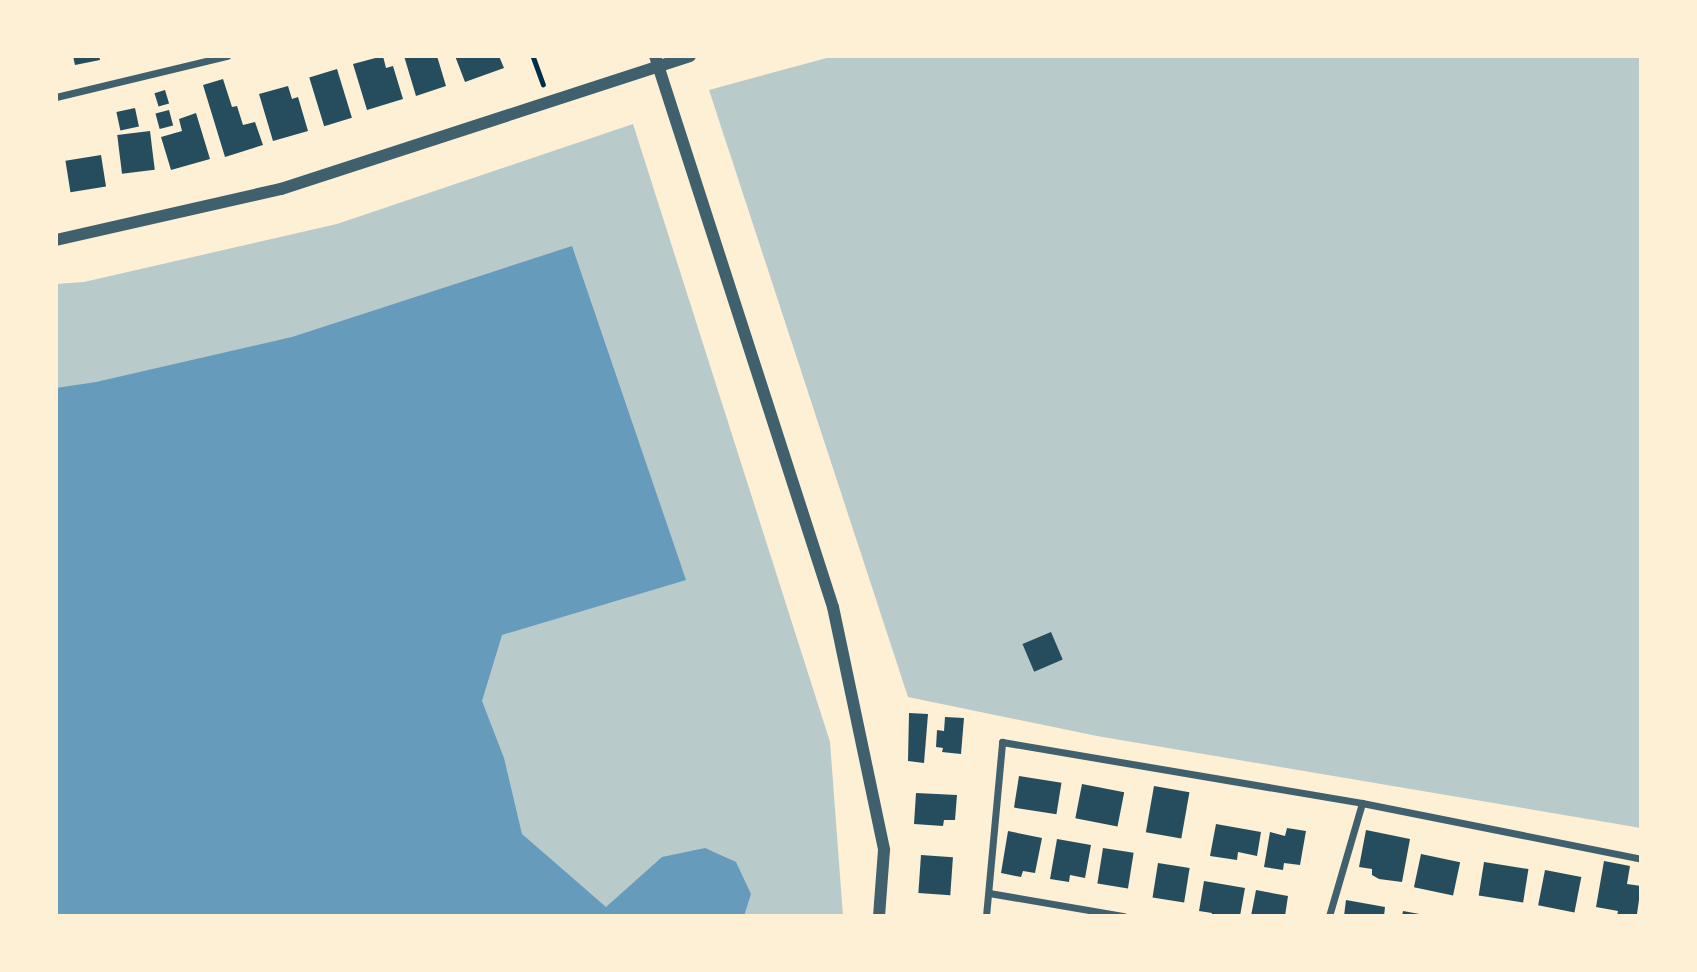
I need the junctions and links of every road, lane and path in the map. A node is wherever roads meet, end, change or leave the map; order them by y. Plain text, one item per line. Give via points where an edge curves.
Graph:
1 (227, 56) edge
2 (533, 56) edge
3 (690, 56) edge
4 (657, 61) edge
5 (56, 97) edge
6 (549, 102) junction
7 (56, 240) edge
8 (1362, 803) junction
9 (1641, 859) edge
10 (989, 893) junction
11 (878, 916) edge
12 (986, 916) edge
13 (1124, 916) edge
14 (1329, 916) edge

1 - 5 street
2 - 6 path
3 - 4 street
4 - 6 street
4 - 11 street via 833,607 884,850
6 - 7 street via 281,189
8 - 9 street
8 - 10 street via 1002,742
8 - 14 street
10 - 12 street
10 - 13 street

